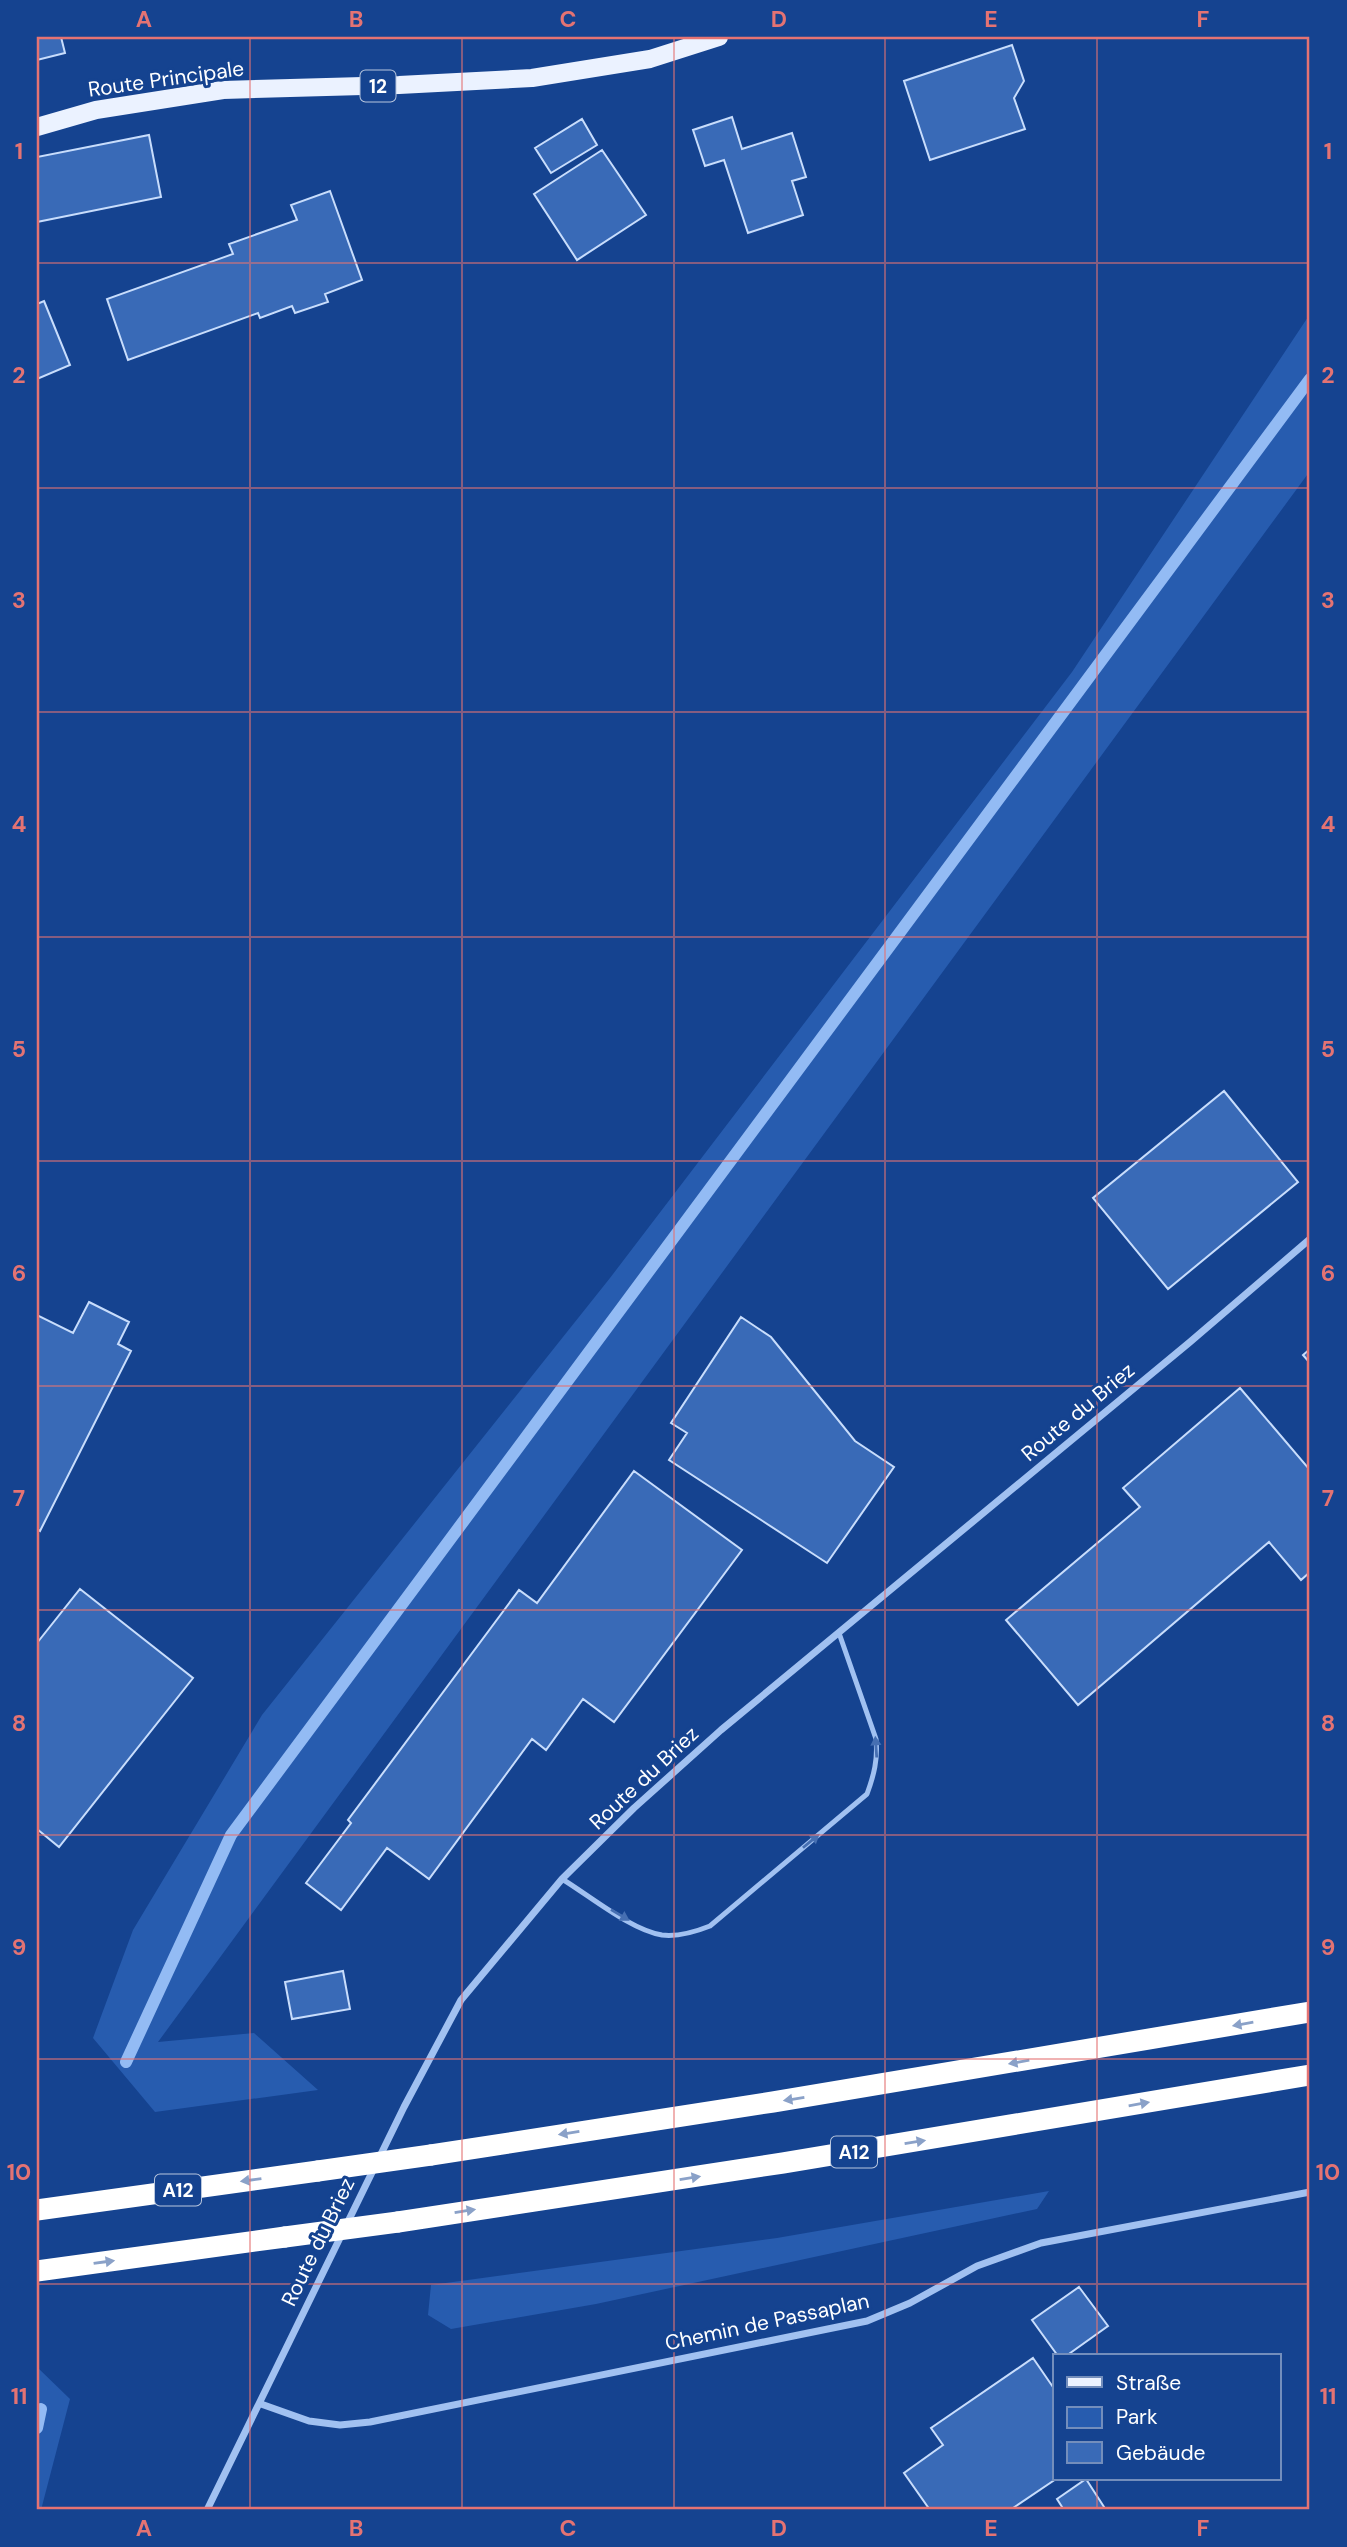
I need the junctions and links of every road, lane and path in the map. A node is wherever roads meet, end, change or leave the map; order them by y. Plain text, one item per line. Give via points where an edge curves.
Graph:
1 (719, 37) edge
2 (37, 127) edge
3 (1310, 1239) edge
4 (839, 1633) junction
5 (562, 1879) junction
6 (1310, 2012) edge
7 (1310, 2075) edge
8 (1310, 2192) edge
9 (37, 2210) edge
10 (37, 2271) edge
11 (261, 2404) junction
12 (207, 2510) edge

1 - 2 main road, Route Principale / 12 via 650,60 532,78 223,90 96,110
3 - 4 street, Route du Briez
4 - 5 street, Route du Briez via 720,1730
5 -> 4 lane via 649,1932 694,1932 710,1926 867,1794 875,1774 876,1739
5 - 11 street, Route du Briez via 461,2000 404,2106
6 -> 9 highway, A12, bridge via 773,2102
10 -> 7 highway, A12, bridge via 783,2164
8 - 11 street, Chemin de Passaplan via 1041,2243 977,2266 867,2321 411,2414 340,2425 309,2421
11 - 12 street, Route du Briez

